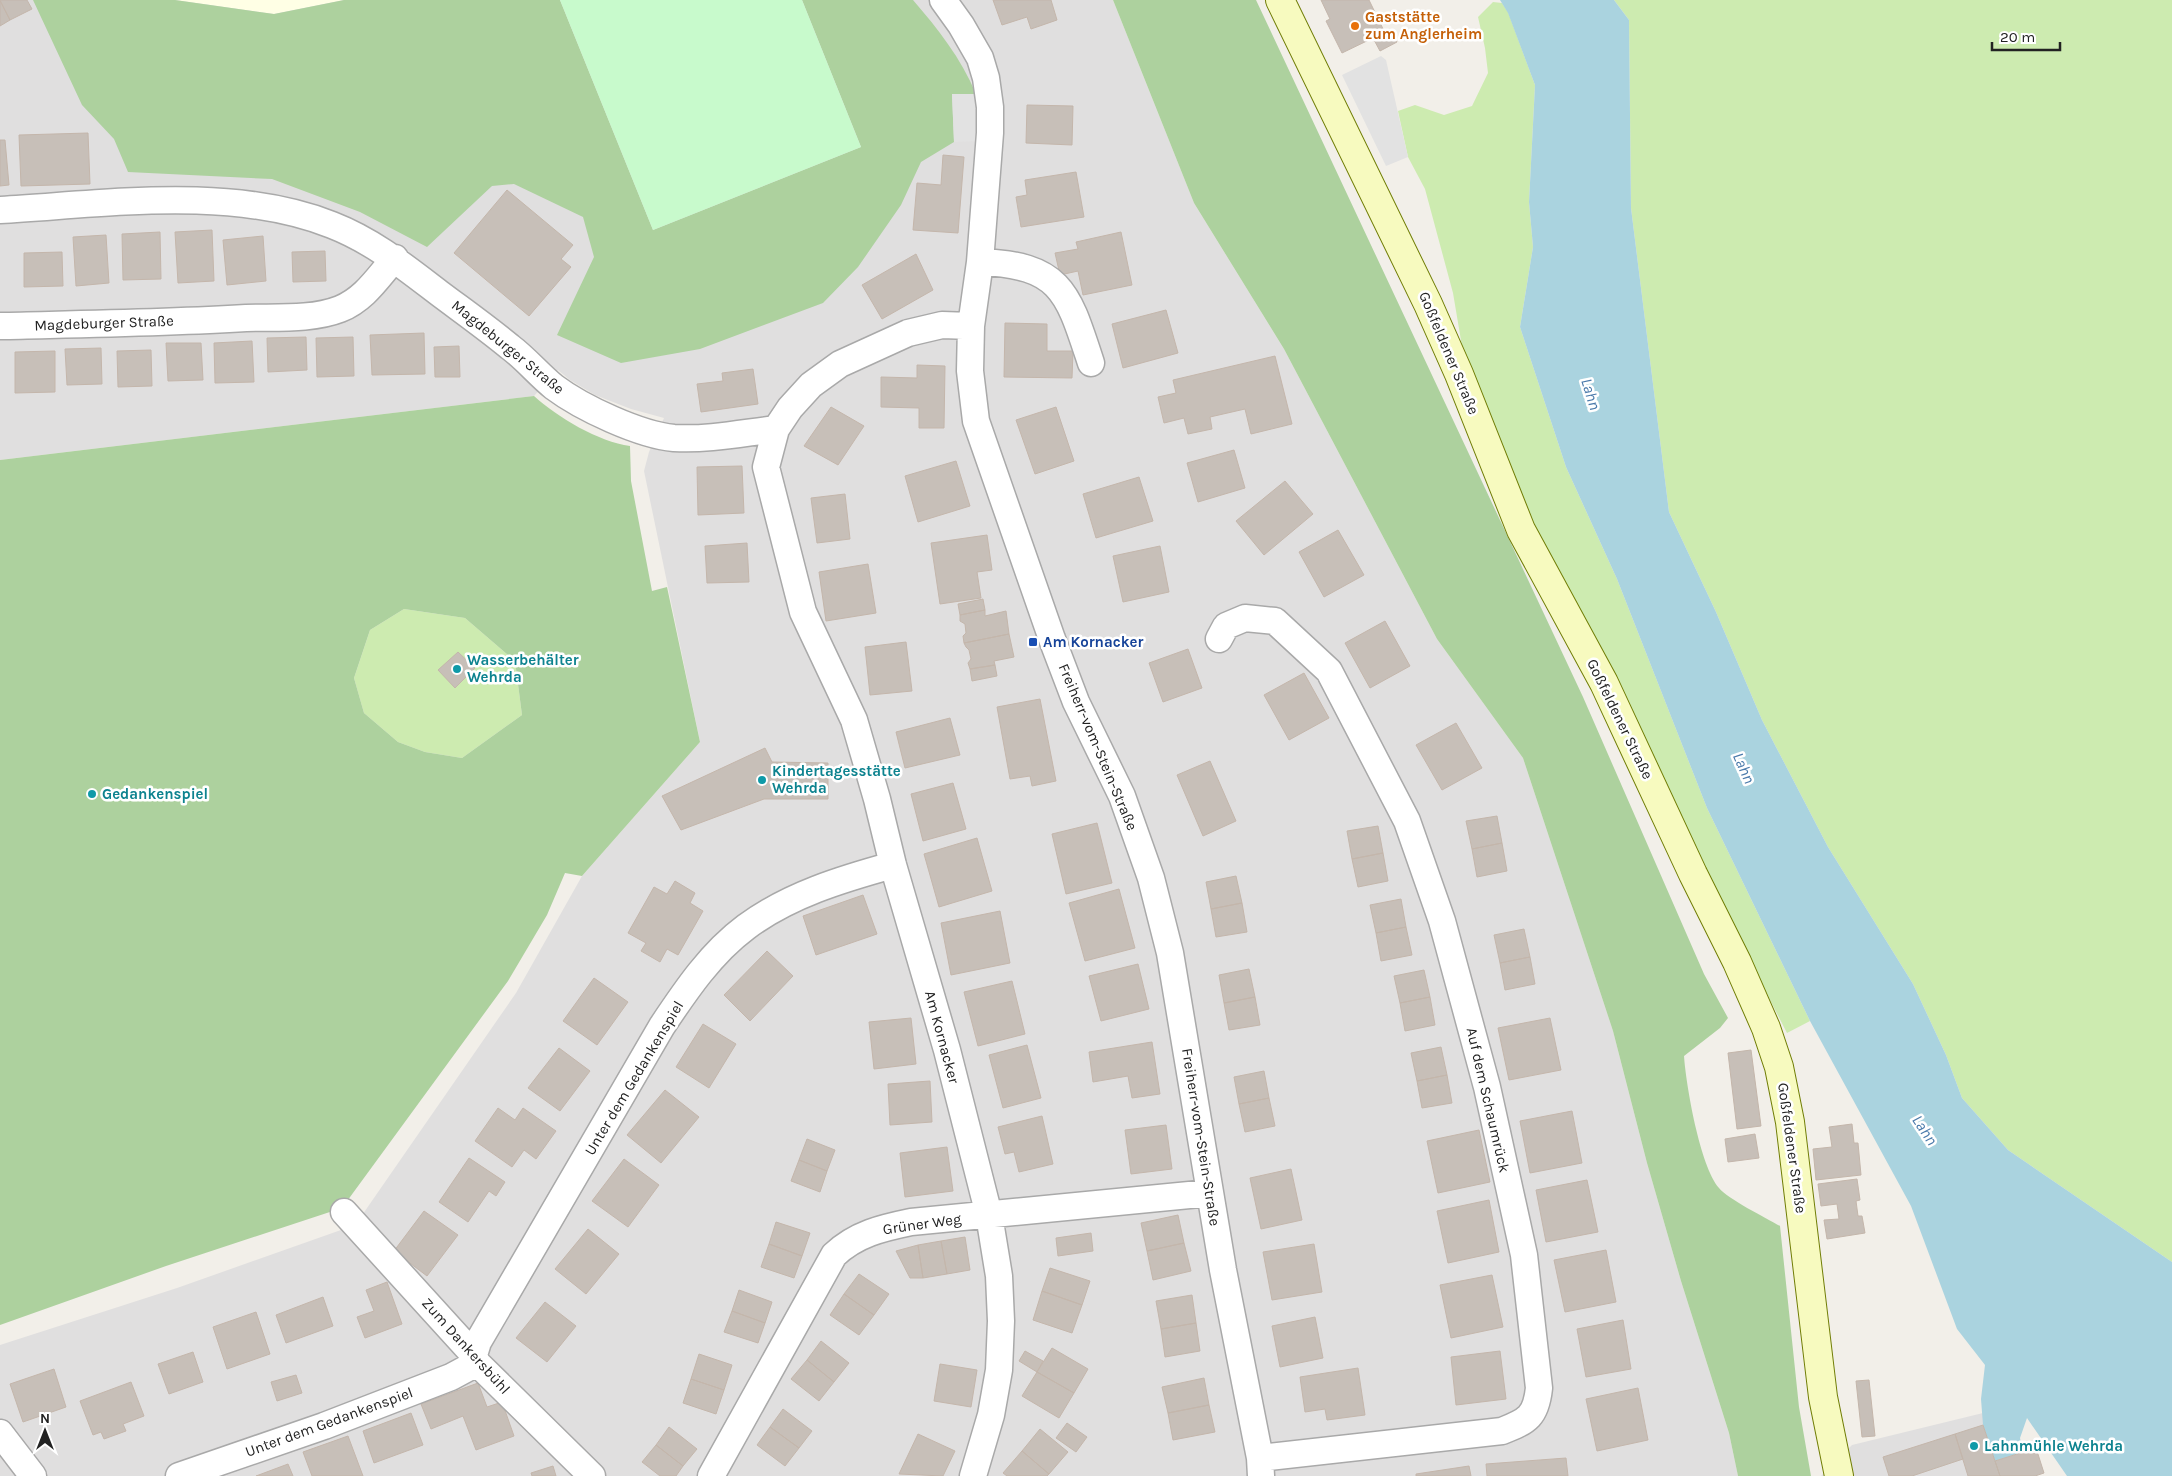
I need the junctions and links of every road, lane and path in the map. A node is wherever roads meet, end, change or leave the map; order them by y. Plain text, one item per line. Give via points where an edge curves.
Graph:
1 (943, 0) edge
2 (1280, 0) edge
3 (0, 210) edge
4 (395, 258) junction
5 (980, 262) junction
6 (0, 326) edge
7 (971, 326) junction
8 (1091, 364) dead end
9 (776, 429) junction
10 (1219, 639) dead end
11 (893, 865) junction
12 (1210, 1193) junction
13 (344, 1212) dead end
14 (988, 1215) junction
15 (476, 1359) junction
16 (0, 1432) edge
17 (1260, 1467) edge
18 (33, 1476) edge
19 (179, 1476) edge
20 (592, 1476) edge
21 (711, 1476) edge
22 (973, 1476) edge
23 (1839, 1476) edge

1 - 5 street, Freiherr-vom-Stein-Straße via 974,46 986,78 990,133
2 - 23 main road, Goßfeldener Straße via 1432,313 1521,530 1604,683 1738,962 1766,1028 1779,1067 1790,1122 1823,1397
3 - 4 street, Magdeburger Straße via 138,202 250,204 332,225
4 - 6 street, Magdeburger Straße via 356,301 320,315
4 - 9 street, Magdeburger Straße via 527,360 554,387 590,409 648,433 674,438 707,438
5 - 7 street, Freiherr-vom-Stein-Straße
5 - 8 street via 1008,263 1040,272 1060,288 1076,317
7 - 9 street, Am Kornacker via 942,324 908,333 840,364 811,385
7 - 12 street, Freiherr-vom-Stein-Straße via 970,371 976,421 1076,702 1122,796 1151,878 1170,953
9 - 11 street, Am Kornacker via 766,468 803,612 854,720
10 - 17 street, Auf dem Schaumrück via 1226,626 1245,618 1275,620 1330,671 1407,821 1442,921 1487,1087 1524,1255 1539,1388 1537,1407 1525,1422 1502,1431
11 - 14 street, Am Kornacker via 947,1050
11 - 15 street, Unter dem Gedankenspiel via 836,881 786,903 746,927 711,959 662,1026 478,1342
12 - 14 street, Grüner Weg
12 - 17 street, Freiherr-vom-Stein-Straße
13 - 15 street, Zum Dankersbühl
14 - 21 street, Grüner Weg via 911,1222 883,1228 846,1243 834,1255
14 - 22 street, Am Kornacker via 999,1276 999,1370 991,1415
15 - 19 street, Unter dem Gedankenspiel via 451,1377 324,1426
15 - 20 street, Zum Dankersbühl
16 - 18 street

